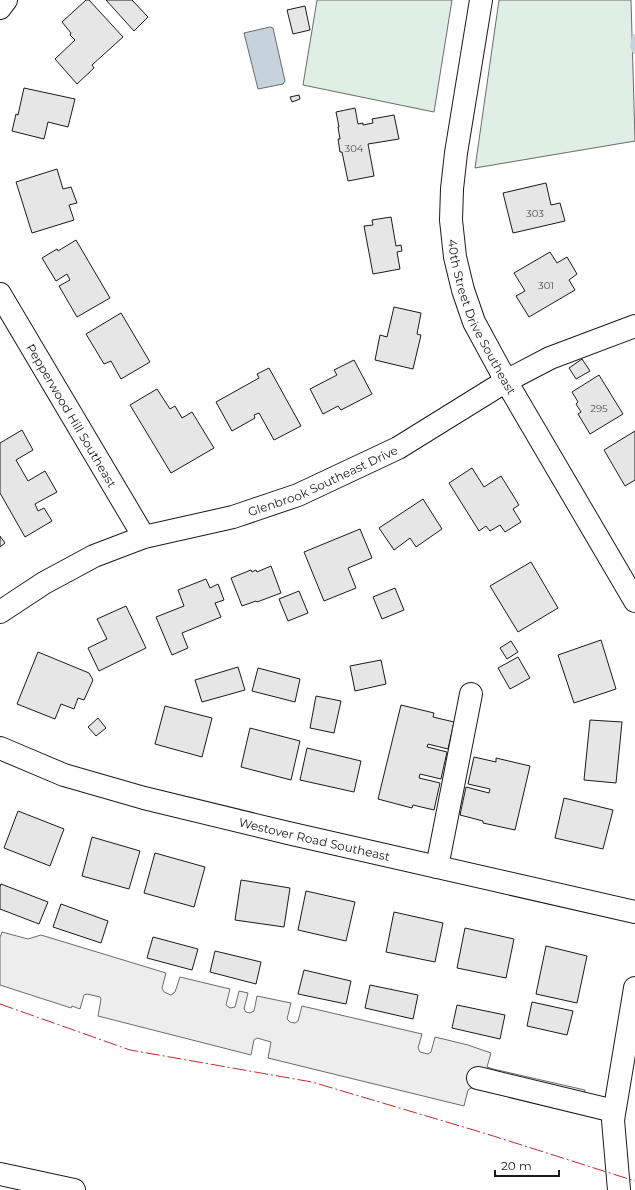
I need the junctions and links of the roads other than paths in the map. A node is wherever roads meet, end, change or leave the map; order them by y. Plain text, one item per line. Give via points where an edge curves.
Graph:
1 (6, 0) edge
2 (481, 0) edge
3 (0, 8) edge
4 (0, 294) edge
5 (635, 326) edge
6 (506, 382) junction
7 (144, 537) junction
8 (635, 602) edge
9 (0, 612) edge
10 (471, 694) dead end
11 (0, 748) edge
12 (437, 867) junction
13 (635, 912) edge
14 (635, 988) edge
15 (478, 1078) dead end
16 (614, 1111) junction
17 (0, 1174) edge
18 (74, 1190) edge
19 (619, 1190) edge

1 - 3 street
2 - 6 street, 40th Street Drive Southeast via 456,153 451,220 455,257 463,290 474,322
4 - 7 street, Pepperwood Hill Southeast
5 - 6 street, Glenbrook Southeast Drive via 550,358
6 - 7 street, Glenbrook Southeast Drive via 398,448 298,495 233,517
6 - 8 street, 40th Street Drive Southeast
7 - 9 street, Glenbrook Southeast Drive via 94,556 44,583
10 - 12 street
11 - 12 street, Westover Road Southeast via 64,775 144,798
12 - 13 street, Westover Road Southeast
14 - 16 street
15 - 16 street
16 - 19 street
17 - 18 street

